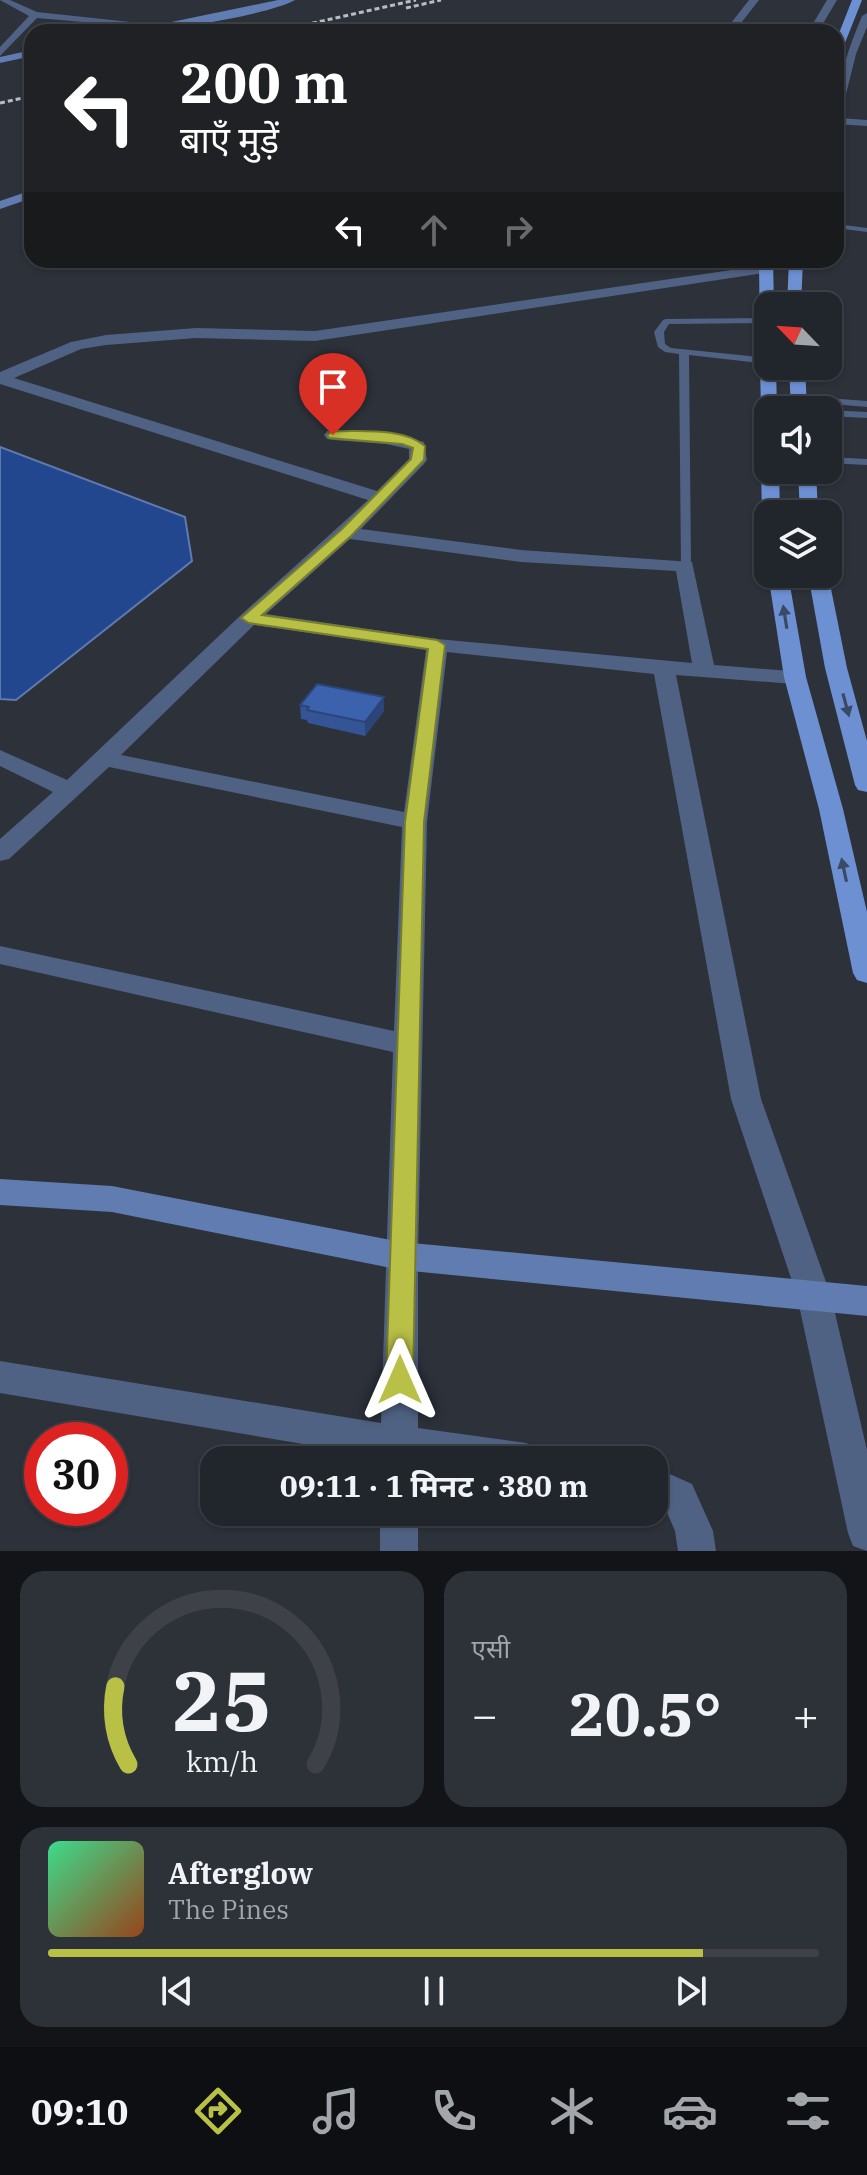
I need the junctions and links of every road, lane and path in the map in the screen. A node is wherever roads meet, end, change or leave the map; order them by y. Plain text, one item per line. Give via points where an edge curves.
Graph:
1 (3, 0) edge
2 (290, 0) edge
3 (754, 0) edge
4 (832, 0) edge
5 (845, 0) edge
6 (857, 0) edge
7 (32, 9) junction
8 (5, 14) dead end
9 (838, 16) dead end
10 (115, 21) junction
11 (866, 21) edge
12 (106, 24) edge
13 (144, 24) edge
14 (173, 24) edge
15 (735, 24) edge
16 (818, 24) edge
17 (844, 33) edge
18 (24, 45) edge
19 (2, 49) edge
20 (24, 55) edge
21 (0, 60) edge
22 (844, 84) edge
23 (844, 120) edge
24 (867, 123) edge
25 (24, 197) edge
26 (0, 205) edge
27 (844, 227) edge
28 (867, 230) edge
29 (747, 268) edge
30 (766, 268) edge
31 (796, 268) edge
32 (766, 292) edge
33 (795, 292) edge
34 (754, 320) edge
35 (684, 353) junction
36 (754, 362) edge
37 (0, 378) edge
38 (842, 404) edge
39 (867, 404) edge
40 (842, 414) edge
41 (867, 415) edge
42 (333, 435) dead end
43 (842, 461) edge
44 (867, 462) edge
45 (379, 498) junction
46 (346, 533) junction
47 (685, 566) junction
48 (780, 588) edge
49 (821, 588) edge
50 (249, 618) junction
51 (437, 645) junction
52 (664, 668) junction
53 (704, 670) junction
54 (795, 677) junction
55 (0, 757) edge
56 (104, 759) junction
57 (867, 785) edge
58 (68, 790) junction
59 (415, 822) junction
60 (1, 852) edge
61 (0, 955) edge
62 (867, 973) edge
63 (407, 1044) junction
64 (0, 1192) edge
65 (401, 1256) junction
66 (814, 1296) junction
67 (867, 1301) edge
68 (0, 1377) edge
69 (372, 1446) edge
70 (399, 1446) edge
71 (668, 1492) edge
72 (399, 1526) edge
73 (867, 1533) edge
74 (399, 1551) edge
75 (697, 1551) edge

1 - 7 street
2 - 14 street
3 - 15 street
4 - 16 street
5 - 9 main road
6 - 17 main road
7 - 8 street
7 - 10 street
7 - 19 street
10 - 12 street
10 - 13 street
11 - 22 street
18 - 19 street
20 - 21 street
23 - 24 street
25 - 26 street
27 - 28 lane
29 - 37 street via 315,336 183,333 106,340 77,345
30 - 32 main road
31 - 33 main road
34 - 35 lane via 666,322 659,332 661,345
35 - 36 lane
35 - 47 lane
37 - 45 street
38 - 39 lane
40 - 41 lane
42 - 45 street via 384,437 418,446 418,460
43 - 44 lane
45 - 46 street
46 - 47 street via 521,556
46 - 50 street
47 - 53 street
54 -> 48 main road
49 -> 57 main road
50 - 51 street
50 - 56 street
51 - 52 street
51 - 59 street
52 - 53 street
52 - 66 street via 746,1099
53 - 54 street
62 -> 54 main road
55 - 58 street
56 - 58 street
56 - 59 street
58 - 60 street
59 - 63 street
61 - 63 street
63 - 65 street
64 - 65 street via 112,1199
65 - 66 street
65 - 70 street
66 - 67 street
66 - 73 street
68 - 69 street
71 - 75 street via 679,1497
72 - 74 street

